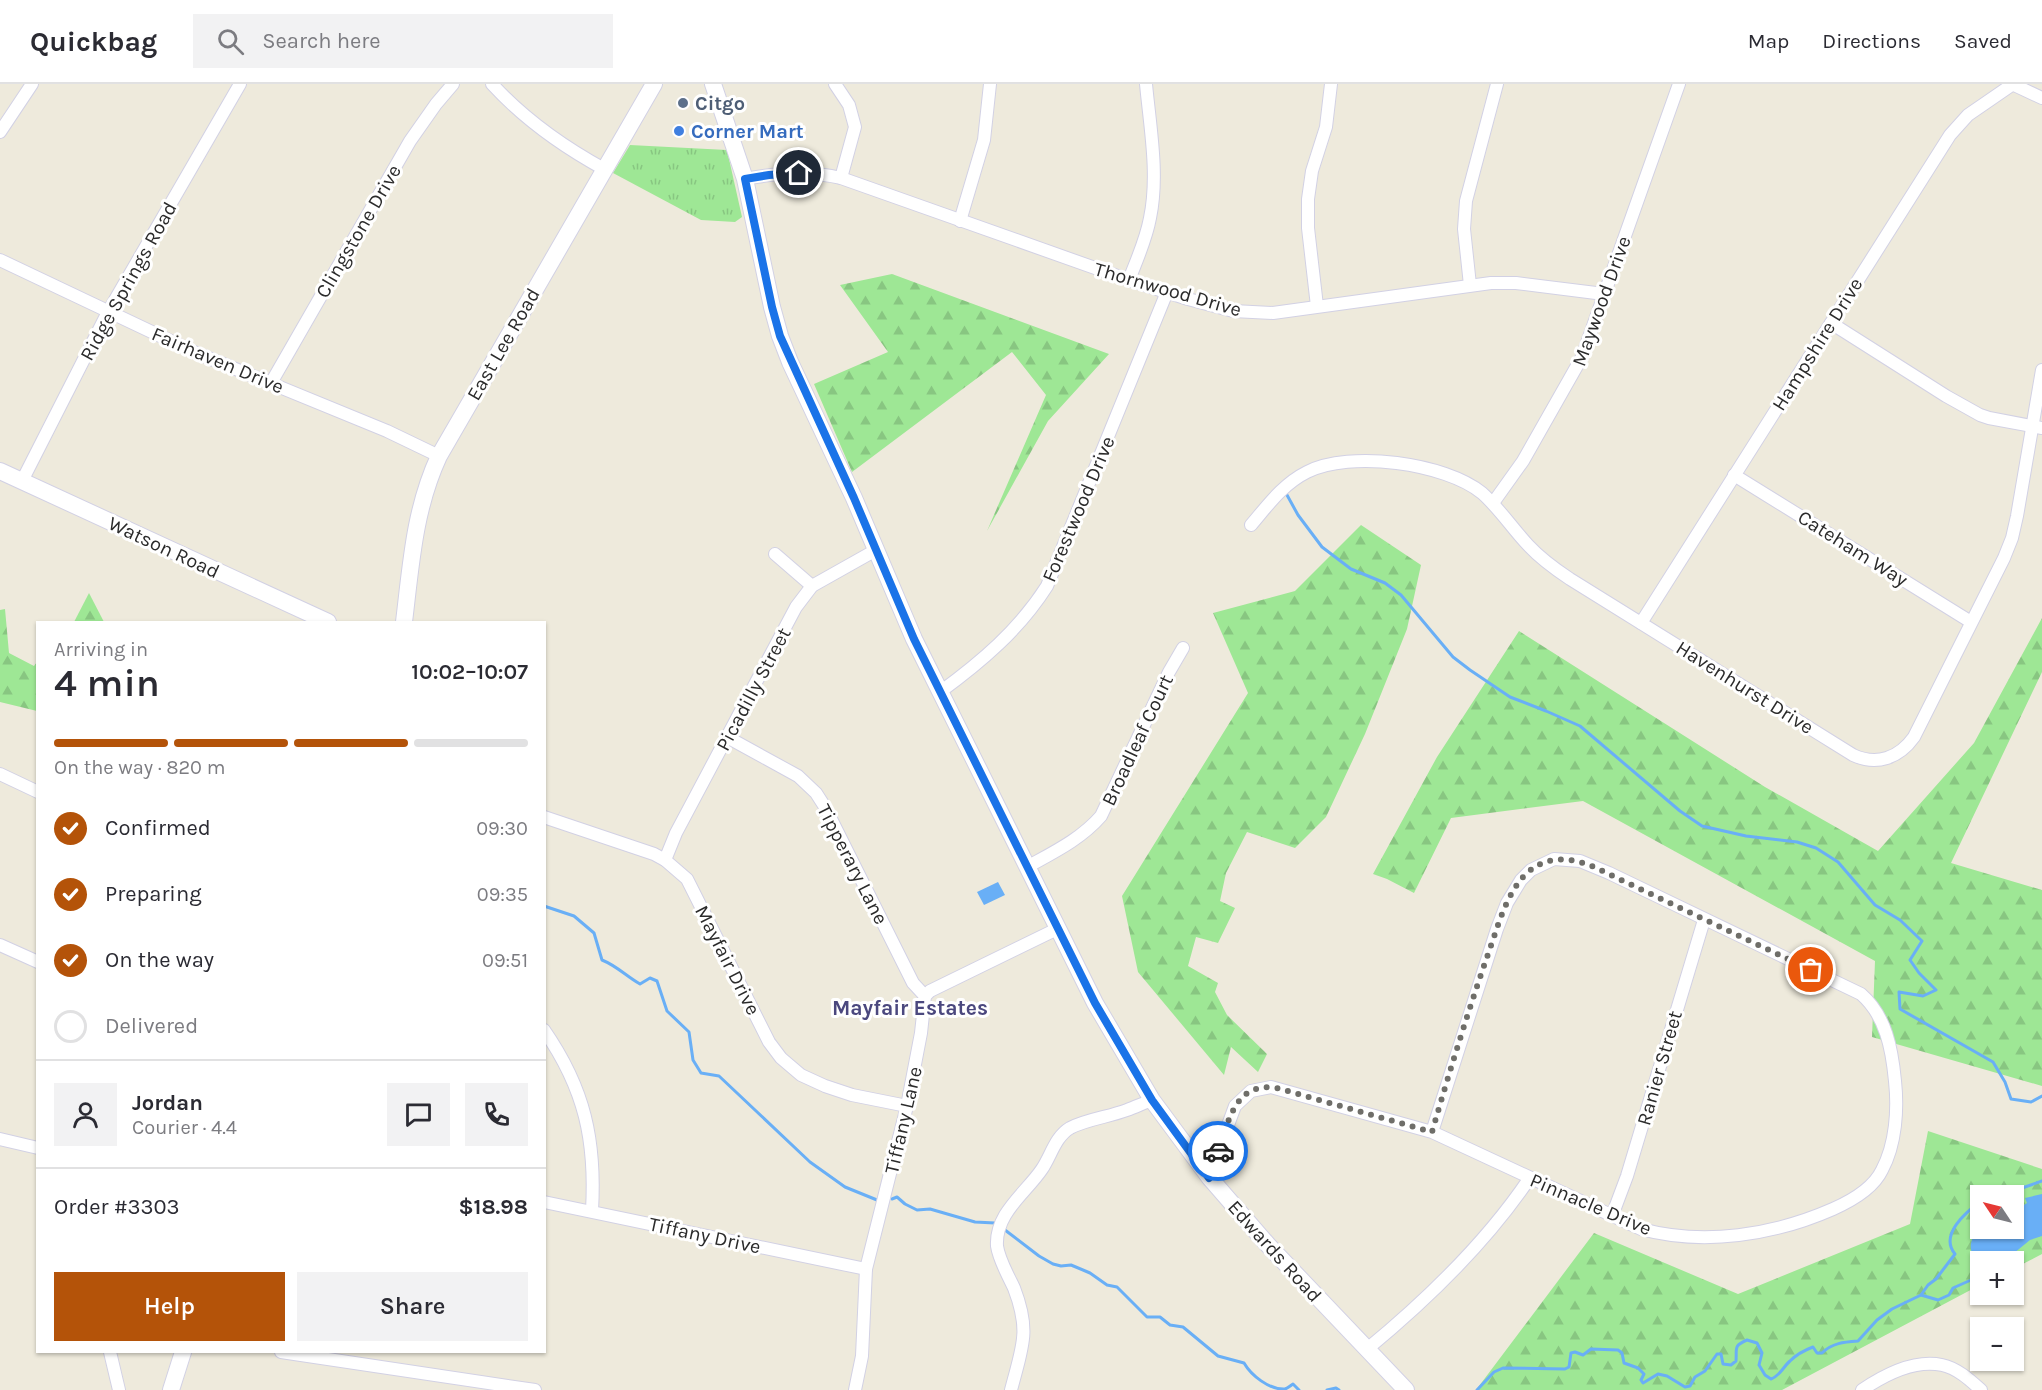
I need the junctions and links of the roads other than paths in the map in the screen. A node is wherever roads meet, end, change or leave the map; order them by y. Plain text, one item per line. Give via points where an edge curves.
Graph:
1 (32, 84) edge
2 (240, 84) edge
3 (453, 84) edge
4 (492, 84) edge
5 (654, 84) edge
6 (713, 84) edge
7 (990, 84) edge
8 (1146, 84) edge
9 (1331, 84) edge
10 (1497, 84) edge
11 (1679, 84) edge
12 (2012, 84) edge
13 (838, 85) edge
14 (2042, 98) edge
15 (0, 132) edge
16 (604, 169) junction
17 (841, 177) junction
18 (745, 179) junction
19 (960, 221) junction
20 (0, 260) edge
21 (1129, 280) junction
22 (1470, 285) junction
23 (1167, 292) junction
24 (1604, 294) junction
25 (1317, 306) junction
26 (108, 312) junction
27 (1831, 322) junction
28 (2042, 370) edge
29 (271, 383) junction
30 (2037, 427) edge
31 (439, 456) junction
32 (0, 471) edge
33 (1734, 475) junction
34 (22, 481) junction
35 (1493, 503) junction
36 (1251, 525) dead end
37 (876, 550) junction
38 (775, 554) dead end
39 (812, 586) junction
40 (326, 621) edge
41 (404, 621) edge
42 (1971, 622) junction
43 (1641, 623) junction
44 (1183, 648) dead end
45 (940, 692) junction
46 (727, 737) junction
47 (0, 774) edge
48 (36, 791) edge
49 (546, 818) edge
50 (665, 860) junction
51 (1027, 867) junction
52 (1704, 920) junction
53 (1057, 928) junction
54 (0, 945) edge
55 (36, 961) edge
56 (925, 996) junction
57 (546, 1033) edge
58 (1152, 1100) junction
59 (907, 1106) junction
60 (1432, 1132) junction
61 (0, 1139) edge
62 (36, 1148) edge
63 (1209, 1178) junction
64 (1530, 1179) junction
65 (546, 1202) edge
66 (592, 1211) junction
67 (1612, 1216) junction
68 (866, 1269) junction
69 (1366, 1350) junction
70 (110, 1353) edge
71 (183, 1353) edge
72 (288, 1353) edge
73 (119, 1390) edge
74 (170, 1390) edge
75 (535, 1390) edge
76 (855, 1390) edge
77 (1011, 1390) edge
78 (1406, 1390) edge
79 (1863, 1390) edge
80 (1981, 1390) edge

1 - 15 street
2 - 26 street, Ridge Springs Road
3 - 29 street, Clingstone Drive via 410,141
4 - 16 street via 541,130
5 - 16 main road, East Lee Road
6 - 18 main road, Edwards Road
7 - 19 street via 984,140
8 - 21 street via 1153,198 1146,235
9 - 25 street via 1326,127 1308,199
10 - 22 street via 1466,201 1464,229
11 - 24 street, Maywood Drive
12 - 14 street
12 - 27 street, Hampshire Drive via 1968,115 1950,135
13 - 17 street via 855,127
16 - 31 main road, East Lee Road
17 - 18 street, Thornwood Drive via 799,173
17 - 19 street, Thornwood Drive
18 - 37 main road, Edwards Road via 780,336
19 - 21 street, Thornwood Drive
20 - 26 street, Fairhaven Drive
21 - 23 street, Thornwood Drive
22 - 24 street, Thornwood Drive via 1516,283
22 - 25 street, Thornwood Drive
23 - 25 street, Thornwood Drive via 1251,313
23 - 45 street, Forestwood Drive via 1047,586 1001,642
24 - 35 street, Maywood Drive via 1589,341 1572,376 1523,461
26 - 29 street, Fairhaven Drive
26 - 34 street, Ridge Springs Road
27 - 30 street via 1980,415
27 - 33 street, Hampshire Drive
28 - 30 street, Havenhurst Drive
29 - 31 street, Fairhaven Drive
30 - 42 street, Havenhurst Drive via 2012,538
31 - 41 main road, East Lee Road via 416,525
32 - 34 main road, Watson Road
33 - 42 street, Cateham Way
33 - 43 street, Hampshire Drive
34 - 40 main road, Watson Road
35 - 36 street, Havenhurst Drive via 1471,485 1444,473 1384,462 1346,460 1320,466 1294,479
35 - 43 street, Havenhurst Drive via 1549,564
37 - 39 street, Picadilly Street
37 - 45 main road, Edwards Road
38 - 39 street
39 - 46 street, Picadilly Street via 796,607
42 - 43 street, Havenhurst Drive via 1914,737 1895,756 1880,760 1853,755
44 - 51 street, Broadleaf Court via 1101,816 1076,840
45 - 51 main road, Edwards Road
46 - 50 street, Picadilly Street
46 - 56 street, Tipperary Lane via 798,776 816,793 913,983
47 - 48 street
49 - 50 street, Mayfair Drive
50 - 59 street, Mayfair Drive via 687,879 769,1042 782,1058 801,1074 825,1086
51 - 53 main road, Edwards Road
52 - 60 street, Pinnacle Drive via 1580,861 1554,859 1532,870 1514,891 1497,929
52 - 67 street, Ranier Street
52 - 67 street, Pinnacle Drive via 1861,994 1874,1007 1889,1044 1896,1089 1888,1154 1876,1179 1857,1196 1784,1228 1737,1235 1672,1235 1641,1229
53 - 56 street
53 - 58 main road, Edwards Road
54 - 55 street
56 - 59 street, Tiffany Lane
57 - 66 street via 569,1073 589,1128 594,1178
58 - 63 main road, Edwards Road
58 - 77 street via 1068,1130 1001,1224 998,1250 1020,1305 1024,1330
59 - 68 street, Tiffany Lane
60 - 63 street, Pinnacle Drive via 1277,1088 1259,1088 1234,1106
60 - 64 street, Pinnacle Drive
61 - 62 street
63 - 69 main road, Edwards Road
64 - 67 street, Pinnacle Drive
64 - 69 street via 1472,1251 1424,1300
65 - 66 street, Tiffany Drive
66 - 68 street, Tiffany Drive
68 - 76 street, Tiffany Lane via 864,1341
69 - 78 main road, Edwards Road
70 - 73 street
71 - 74 main road
72 - 75 street
79 - 80 street via 1895,1372 1933,1364 1957,1371

